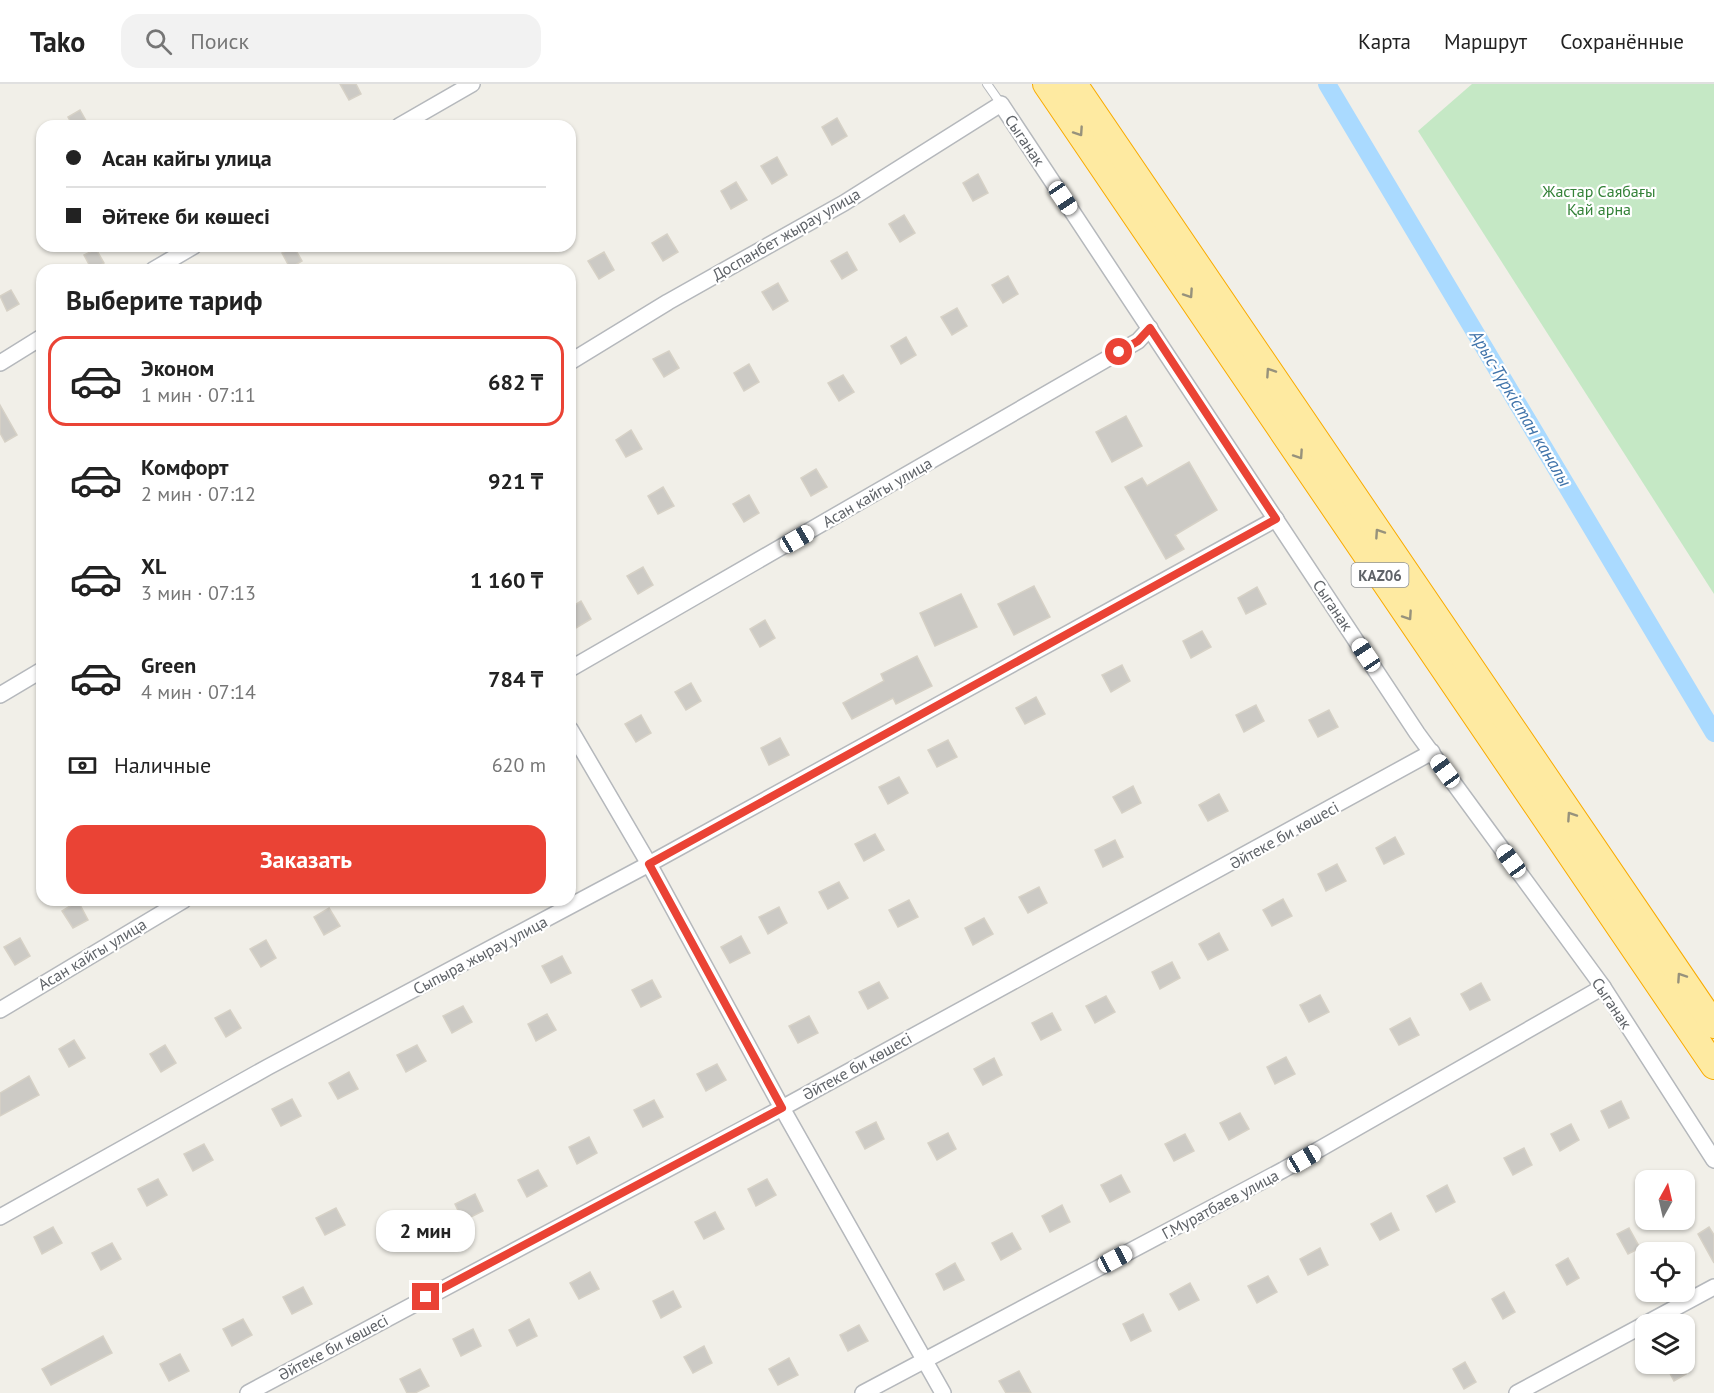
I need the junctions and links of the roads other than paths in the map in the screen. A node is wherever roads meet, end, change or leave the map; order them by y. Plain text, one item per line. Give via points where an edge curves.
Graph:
1 (472, 84) edge
2 (987, 84) edge
3 (1046, 84) edge
4 (1074, 84) edge
5 (1001, 104) junction
6 (409, 120) edge
7 (184, 252) edge
8 (163, 264) edge
9 (1150, 328) junction
10 (36, 341) edge
11 (576, 358) edge
12 (0, 363) edge
13 (1276, 519) junction
14 (576, 666) edge
15 (36, 674) edge
16 (0, 695) edge
17 (576, 739) edge
18 (1432, 753) junction
19 (649, 864) junction
20 (576, 903) edge
21 (174, 906) edge
22 (571, 906) edge
23 (1603, 987) junction
24 (0, 1010) edge
25 (1714, 1025) edge
26 (1714, 1066) edge
27 (782, 1108) junction
28 (1714, 1160) edge
29 (0, 1217) edge
30 (1714, 1287) edge
31 (925, 1360) junction
32 (248, 1393) edge
33 (863, 1393) edge
34 (943, 1393) edge
35 (1517, 1393) edge

1 - 6 street
2 - 5 lane
3 -> 26 highway, KАZ06
25 -> 4 highway, KАZ06
5 - 9 street, Сыганак
5 - 11 street, Доспанбет жырау улица via 844,203
7 - 8 street
9 - 13 street, Сыганак
9 - 14 street, Асан кайгы улица via 1128,346
10 - 12 street
13 - 18 street, Сыганак
13 - 19 street, Сыпыра жырау улица
15 - 16 street
17 - 19 street
18 - 23 street, Сыганак
18 - 27 street, Әйтеке би көшесі
19 - 20 street, Сыпыра жырау улица
19 - 27 street
21 - 24 street, Асан кайгы улица
22 - 29 street, Сыпыра жырау улица
23 - 28 street, Сыганак
23 - 31 street, Г.Муратбаев улица via 1283,1170
27 - 31 street
27 - 32 street, Әйтеке би көшесі
30 - 35 street
31 - 33 street, Г.Муратбаев улица
31 - 34 street

